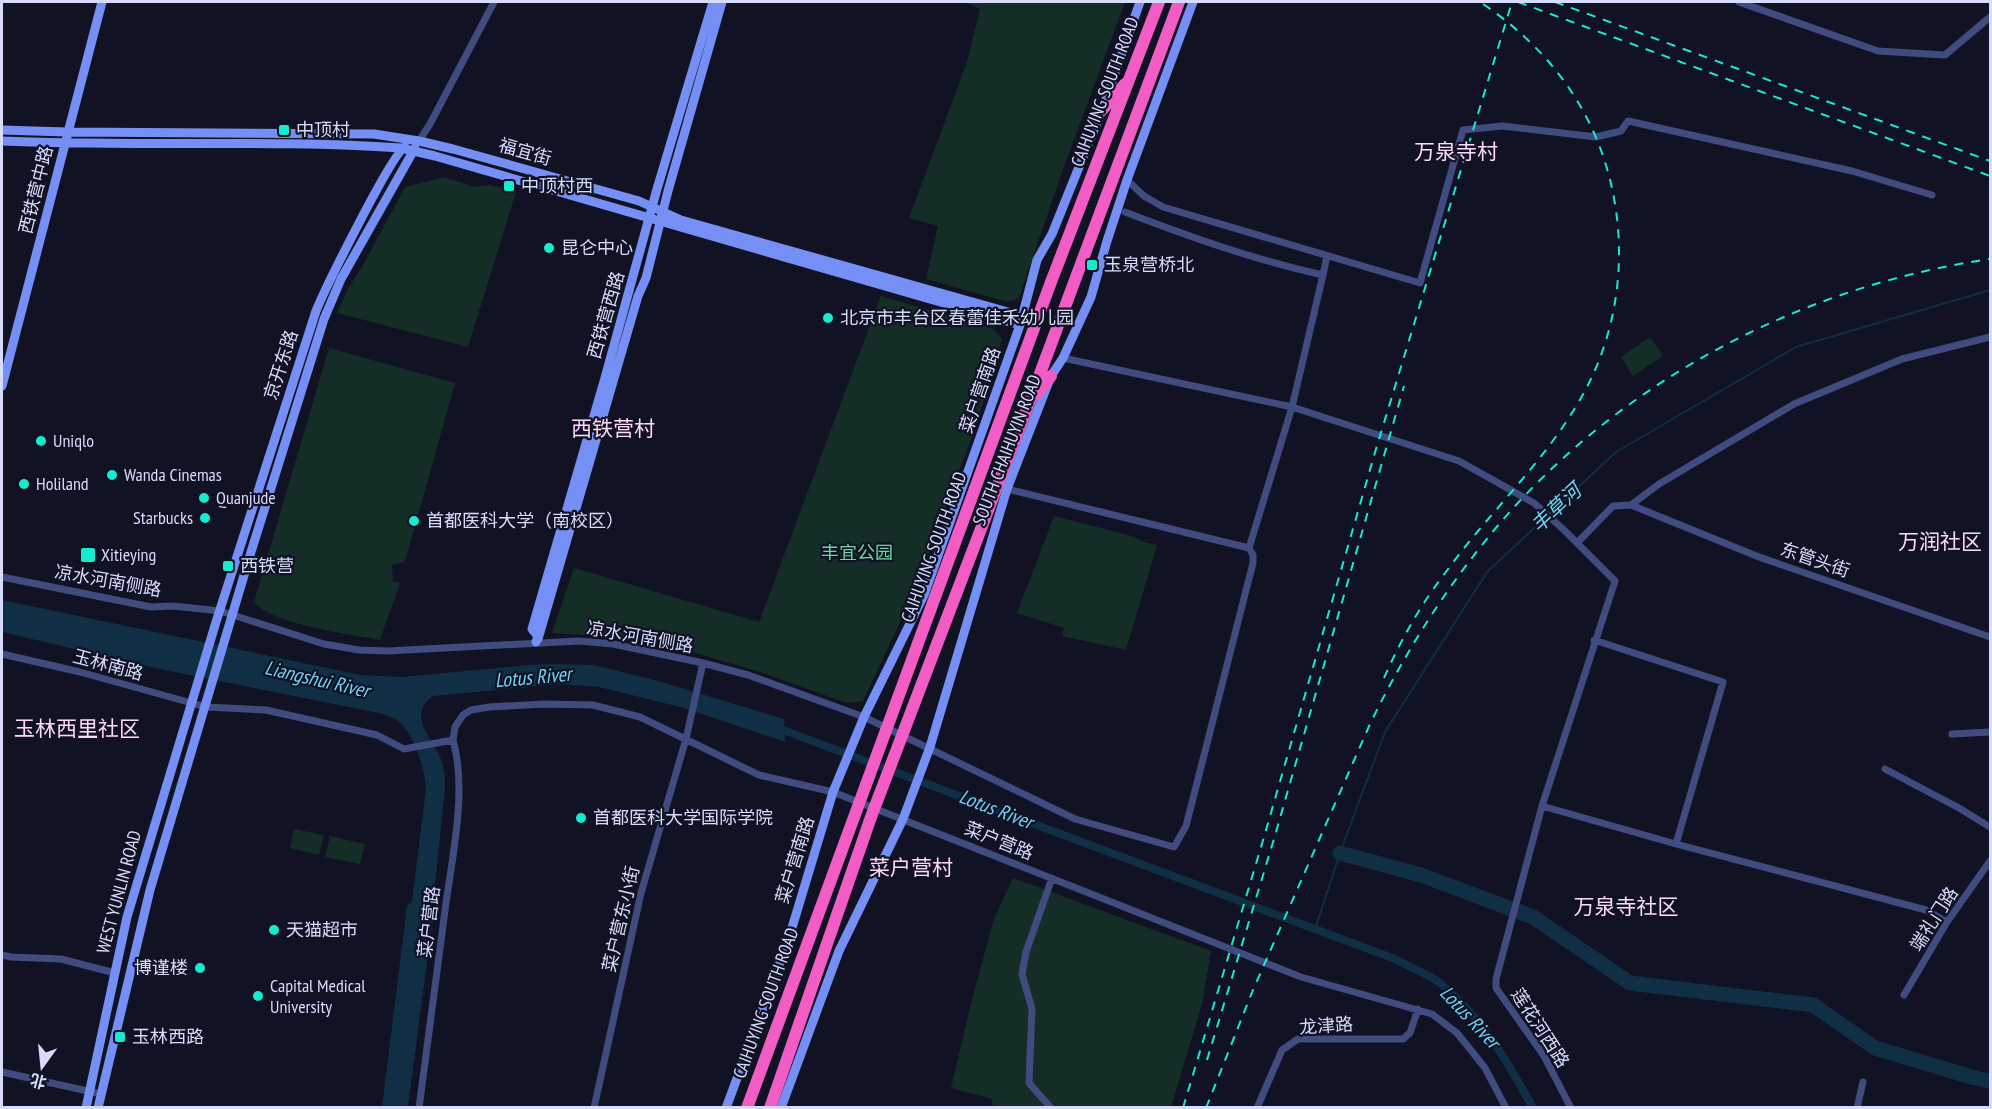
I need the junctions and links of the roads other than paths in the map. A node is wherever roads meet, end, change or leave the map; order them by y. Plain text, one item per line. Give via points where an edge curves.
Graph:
1 (102, 2) edge
2 (494, 2) edge
3 (713, 2) edge
4 (722, 2) edge
5 (1140, 2) edge
6 (1159, 2) edge
7 (1179, 2) edge
8 (1192, 2) edge
9 (1739, 2) edge
10 (1990, 17) edge
11 (1132, 76) junction
12 (1102, 110) junction
13 (2, 129) edge
14 (68, 132) junction
15 (2, 141) edge
16 (419, 141) junction
17 (64, 144) junction
18 (401, 148) junction
19 (414, 151) junction
20 (1127, 180) junction
21 (1932, 195) dead end
22 (1125, 212) dead end
23 (651, 213) junction
24 (662, 217) junction
25 (1328, 256) junction
26 (1323, 275) junction
27 (1021, 320) junction
28 (1990, 337) edge
29 (1063, 358) junction
30 (1051, 376) junction
31 (2, 386) edge
32 (1029, 404) junction
33 (1292, 408) junction
34 (1007, 489) junction
35 (1631, 505) junction
36 (1577, 543) junction
37 (1249, 548) junction
38 (2, 577) edge
39 (220, 611) junction
40 (234, 615) junction
41 (1990, 637) edge
42 (538, 640) junction
43 (1594, 640) junction
44 (2, 654) edge
45 (703, 663) junction
46 (196, 688) joint
47 (211, 691) joint
48 (191, 703) junction
49 (206, 707) junction
50 (864, 717) junction
51 (1990, 732) edge
52 (1952, 734) dead end
53 (686, 740) junction
54 (450, 741) junction
55 (930, 747) junction
56 (1885, 769) dead end
57 (833, 792) junction
58 (1542, 806) junction
59 (903, 819) junction
60 (1990, 827) edge
61 (1676, 844) junction
62 (1990, 861) edge
63 (1052, 878) junction
64 (1947, 922) junction
65 (2, 955) edge
66 (115, 973) junction
67 (1904, 995) dead end
68 (1418, 1009) junction
69 (2, 1072) edge
70 (1863, 1082) dead end
71 (90, 1091) junction
72 (101, 1094) junction
73 (86, 1107) edge
74 (98, 1107) edge
75 (419, 1107) edge
76 (594, 1107) edge
77 (726, 1107) edge
78 (747, 1107) edge
79 (770, 1107) edge
80 (782, 1107) edge
81 (1052, 1107) edge
82 (1257, 1107) edge
83 (1506, 1107) edge
84 (1571, 1107) edge
85 (1857, 1107) edge

1 - 14 street, 西铁营中路
2 - 16 street, 京开东路
3 - 23 street, 西铁营西路
4 - 24 street, 西铁营西路
5 - 12 street, 菜户营南路
6 - 11 highway, CAIHUYING SOUTH ROAD
7 - 32 highway, CAIHUYING SOUTH ROAD
8 - 20 street, SOUTH CHAIHUYIN ROAD
9 - 10 street via 1878,51 1945,55
11 - 12 highway
11 - 78 highway, CAIHUYING SOUTH ROAD via 1051,282
12 - 27 street, 菜户营南路 via 1052,234 1037,260
13 - 14 street, 福宜街
14 - 16 street, 福宜街 via 374,134
14 - 17 street, 西铁营中路
15 - 17 street, 福宜街
16 - 18 street
16 - 19 street, 京开东路
16 - 23 street, 福宜街 via 639,201
17 - 18 street, 福宜街
17 - 31 street, 西铁营中路
18 - 19 street, 福宜街
18 - 39 street, 京开东路 via 316,311
19 - 23 street, 福宜街
19 - 40 street, 京开东路 via 333,298
20 - 25 street via 1163,207
20 - 29 street, SOUTH CHAIHUYIN ROAD via 1091,297
21 - 25 street via 1852,171 1628,122 1621,131 1596,137 1502,126 1463,130 1420,283
22 - 26 street via 1216,246
23 - 24 street, 福宜街
23 - 42 street, 西铁营西路 via 532,629
24 - 27 street, 福宜街
24 - 42 street, 西铁营西路
25 - 26 street
26 - 33 street
27 - 50 street, 菜户营南路 via 924,595
28 - 35 street via 1902,359 1794,404 1659,484
29 - 30 street, SOUTH CHAIHUYIN ROAD
29 - 33 street
30 - 32 highway
30 - 34 street, SOUTH CHAIHUYIN ROAD
32 - 79 highway, CAIHUYING SOUTH ROAD via 871,817
33 - 36 street via 1459,461 1534,503
33 - 37 street
34 - 37 street
34 - 55 street, SOUTH CHAIHUYIN ROAD
35 - 36 street via 1613,506
35 - 41 street, 东管头街 via 1759,557
36 - 43 street, 莲花河西路 via 1614,581
37 - 55 street, 凉水河南侧路 via 1253,563 1186,826 1174,847 1075,819
38 - 39 street, 凉水河南侧路 via 152,607
39 - 40 street, 凉水河南侧路
39 - 46 street, 京开东路
40 - 42 street, 凉水河南侧路 via 324,644 359,650
40 - 47 street, 京开东路
42 - 45 street, 凉水河南侧路 via 613,644
43 - 58 street, 莲花河西路
43 - 61 street via 1723,682
44 - 48 street, 玉林南路
45 - 50 street, 凉水河南侧路
45 - 53 street, 菜户营东小街
46 - 48 street, WEST YUNLIN ROAD
47 - 49 street, WEST YUNLIN ROAD
48 - 49 street, 玉林南路
48 - 66 street, WEST YUNLIN ROAD via 127,917
49 - 54 street, 玉林南路 via 266,710 377,735 405,748
49 - 72 street, WEST YUNLIN ROAD via 150,890
50 - 55 street, 凉水河南侧路
50 - 57 street, 菜户营南路
51 - 52 street
53 - 54 street, 菜户营路 via 621,712 593,705 545,704 471,710 463,715
53 - 57 street, 菜户营路 via 759,775
53 - 76 street, 菜户营东小街 via 641,892
54 - 75 street, 菜户营路 via 459,760 454,848
55 - 59 street, SOUTH CHAIHUYIN ROAD
56 - 60 street
57 - 59 street, 菜户营路
57 - 77 street, 菜户营南路 via 788,941
58 - 61 street
58 - 84 street, 莲花河西路 via 1496,988 1544,1056
59 - 63 street, 菜户营路
59 - 80 street via 839,951
61 - 64 street via 1926,910
62 - 64 street, 端礼门路
63 - 68 street, 菜户营路 via 1301,977
63 - 81 street via 1022,974 1032,1009 1029,1083
64 - 67 street, 端礼门路
65 - 66 street via 61,959
66 - 71 street, WEST YUNLIN ROAD
68 - 82 street, 龙津路 via 1410,1033 1403,1039 1298,1039 1282,1050
68 - 83 street, 菜户营路 via 1441,1019 1457,1033 1485,1068
69 - 71 street
70 - 85 street
71 - 72 street
71 - 73 street, WEST YUNLIN ROAD
72 - 74 street, WEST YUNLIN ROAD

